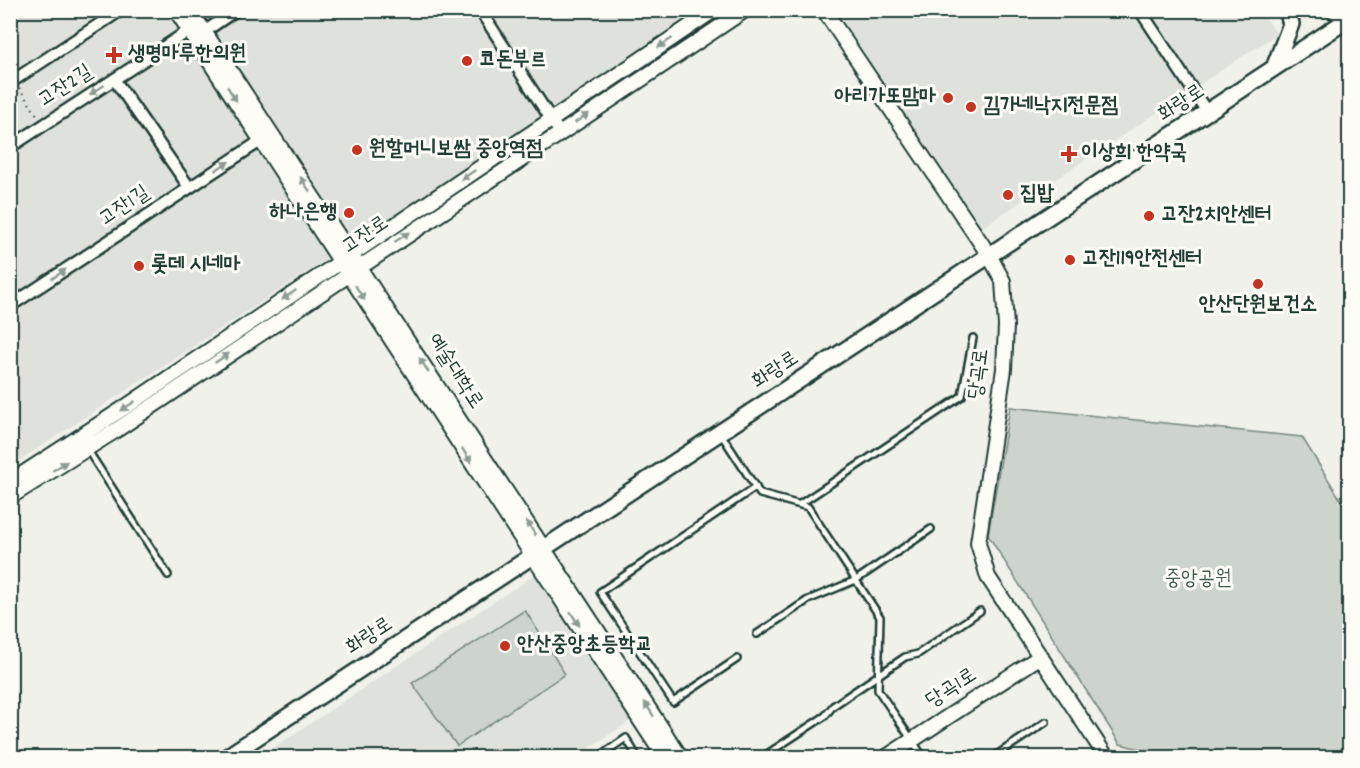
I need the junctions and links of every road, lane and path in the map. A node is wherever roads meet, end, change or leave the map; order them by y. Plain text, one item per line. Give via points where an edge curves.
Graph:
1 (121, 10) edge
2 (176, 10) edge
3 (190, 10) edge
4 (236, 10) edge
5 (480, 10) edge
6 (714, 10) edge
7 (745, 10) edge
8 (824, 10) edge
9 (1140, 10) edge
10 (1287, 10) edge
11 (1334, 10) edge
12 (1348, 16) edge
13 (197, 31) junction
14 (1274, 68) junction
15 (114, 79) junction
16 (14, 80) joint
17 (1207, 112) junction
18 (550, 118) junction
19 (44, 125) junction
20 (560, 133) junction
21 (262, 140) junction
22 (10, 147) edge
23 (189, 188) junction
24 (989, 255) junction
25 (345, 257) junction
26 (353, 270) junction
27 (10, 306) edge
28 (973, 338) dead end
29 (720, 432) junction
30 (83, 443) junction
31 (10, 482) edge
32 (756, 487) junction
33 (10, 497) edge
34 (800, 505) junction
35 (932, 529) dead end
36 (538, 552) junction
37 (168, 576) dead end
38 (856, 580) junction
39 (981, 611) dead end
40 (757, 634) dead end
41 (1041, 656) junction
42 (737, 659) dead end
43 (879, 675) junction
44 (1046, 722) dead end
45 (912, 740) junction
46 (225, 758) edge
47 (597, 758) edge
48 (638, 758) edge
49 (665, 758) edge
50 (681, 758) edge
51 (761, 758) edge
52 (885, 758) edge
53 (924, 758) edge
54 (992, 758) edge
55 (1107, 758) edge

1 - 16 street
2 - 13 street, 예술대학로
3 - 13 street, 예술대학로
4 - 13 street, 고잔2길
5 - 18 street
6 -> 18 street, 고잔로
20 -> 7 street, 고잔로
8 - 24 street, 당곡로
9 - 17 street
10 - 14 main road via 1291,24
11 - 12 main road
12 - 14 main road, 화랑로
13 - 15 street, 고잔2길
13 -> 21 street, 예술대학로
25 -> 13 street, 예술대학로
14 - 17 main road, 화랑로
15 -> 19 street, 고잔2길
15 - 23 street
16 - 19 path
17 - 24 main road, 화랑로
18 - 20 street
18 -> 25 street, 고잔로
19 - 22 street, 고잔2길
26 -> 20 street, 고잔로
23 -> 21 street, 고잔1길
21 - 25 street, 예술대학로
27 -> 23 street, 고잔1길
24 - 29 main road, 화랑로
24 - 41 street, 당곡로 via 1003,281 1006,326 1004,369 978,543 988,577
25 - 26 street, 예술대학로
25 -> 30 street, 고잔로
30 -> 26 street, 고잔로
26 - 36 street, 예술대학로
28 - 34 lane via 962,396
29 - 32 lane
29 - 36 main road, 화랑로
30 - 31 street, 고잔로
33 -> 30 street, 고잔로
30 - 37 lane
32 - 34 lane via 760,494
32 - 42 lane via 600,592 673,702
34 - 38 lane via 808,507
35 - 38 lane
36 - 46 main road, 화랑로
36 -> 49 street, 예술대학로
50 -> 36 street, 예술대학로
38 - 40 lane via 808,600
38 - 43 lane via 880,617
39 - 43 lane
41 - 45 street, 당곡1로
41 - 55 street, 당곡로
43 - 45 lane via 878,690
43 - 51 lane
44 - 54 lane
45 - 52 street, 당곡1로
45 - 53 lane
47 - 48 lane via 626,738

